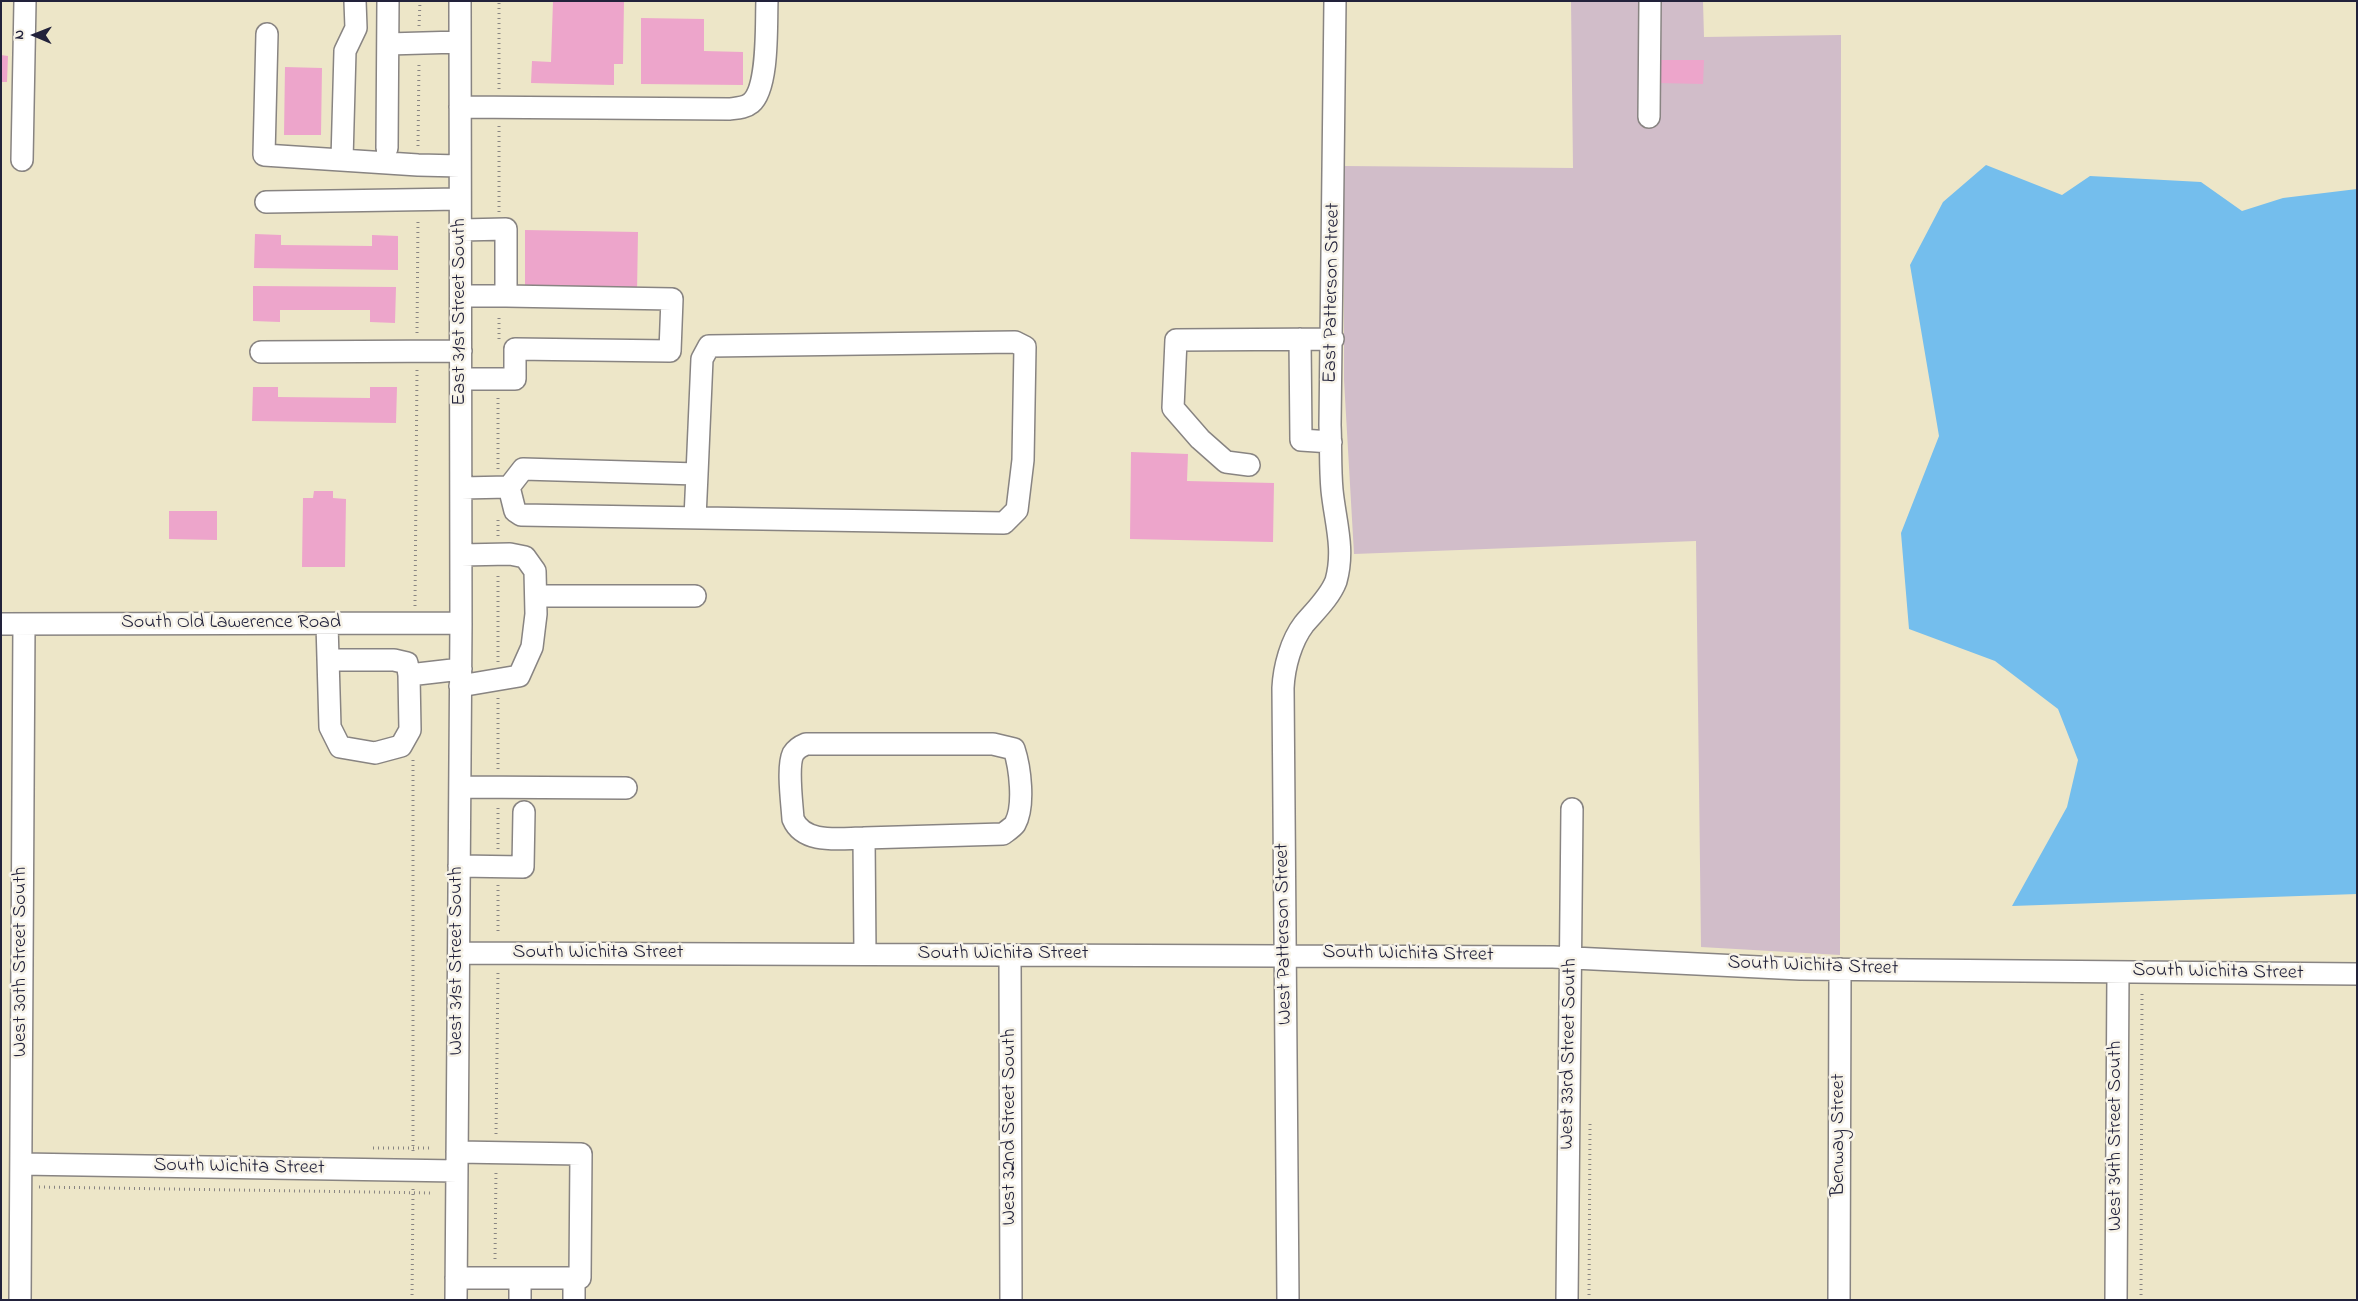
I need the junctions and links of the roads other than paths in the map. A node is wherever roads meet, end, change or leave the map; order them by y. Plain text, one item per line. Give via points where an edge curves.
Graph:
1 (25, 1) edge
2 (355, 1) edge
3 (388, 1) edge
4 (460, 1) edge
5 (767, 1) edge
6 (1335, 1) edge
7 (1650, 1) edge
8 (267, 34) dead end
9 (459, 42) junction
10 (388, 44) junction
11 (460, 107) junction
12 (1649, 117) dead end
13 (387, 148) dead end
14 (22, 160) dead end
15 (342, 160) junction
16 (460, 166) junction
17 (460, 199) junction
18 (266, 202) dead end
19 (460, 230) junction
20 (461, 296) junction
21 (503, 296) junction
22 (1300, 339) junction
23 (1333, 339) junction
24 (460, 351) junction
25 (261, 352) dead end
26 (461, 379) junction
27 (1331, 442) junction
28 (1249, 465) dead end
29 (697, 474) junction
30 (503, 487) junction
31 (461, 488) junction
32 (695, 518) junction
33 (461, 555) junction
34 (1335, 583) joint
35 (536, 596) junction
36 (695, 596) dead end
37 (461, 623) junction
38 (1, 624) edge
39 (24, 624) junction
40 (327, 624) junction
41 (328, 660) junction
42 (409, 675) junction
43 (461, 677) junction
44 (460, 787) junction
45 (626, 788) dead end
46 (1572, 809) dead end
47 (524, 812) dead end
48 (864, 838) junction
49 (459, 866) junction
50 (459, 953) junction
51 (865, 954) junction
52 (1286, 954) junction
53 (1010, 955) junction
54 (1571, 958) junction
55 (1840, 969) junction
56 (2118, 972) junction
57 (2357, 974) edge
58 (457, 1162) junction
59 (20, 1164) junction
60 (574, 1277) junction
61 (456, 1278) junction
62 (520, 1278) junction
63 (20, 1300) edge
64 (456, 1300) edge
65 (520, 1300) edge
66 (574, 1300) edge
67 (1011, 1300) edge
68 (1288, 1300) edge
69 (1567, 1300) edge
70 (1839, 1300) edge
71 (2116, 1300) edge

1 - 14 street
2 - 15 street via 356,28 345,52
3 - 10 street
4 - 9 street, East 31st Street South
5 - 11 street via 762,82 752,102 744,107
6 - 23 street, East Patterson Street
7 - 12 street
8 - 15 street via 264,155
9 - 10 street
9 - 11 street, East 31st Street South
10 - 13 street
11 - 16 street, East 31st Street South
15 - 16 street
16 - 17 street, East 31st Street South
17 - 18 street
17 - 19 street, East 31st Street South
19 - 20 street, East 31st Street South
19 - 21 street via 506,229
20 - 21 street
20 - 24 street, East 31st Street South
21 - 26 street via 672,299 670,351 515,349 515,379
22 - 23 street
22 - 27 street via 1301,440
22 - 28 street via 1176,340 1173,408 1226,462
23 - 27 street, East Patterson Street
24 - 25 street
24 - 26 street, East 31st Street South
26 - 31 street, East 31st Street South
27 - 34 street, East Patterson Street via 1332,492 1341,541
29 - 30 street via 524,469
29 - 32 street
29 - 32 street via 702,359 709,346 1015,342 1025,347 1023,460 1017,510 1004,523
30 - 31 street
30 - 32 street via 515,511 521,515
31 - 33 street, East 31st Street South
33 - 35 street via 525,557 535,571
33 - 37 street, East 31st Street South
34 - 52 street, West Patterson Street via 1295,638 1283,681
35 - 36 street
35 - 43 street via 532,647 519,676 498,680
37 - 40 street, South Old Lawerence Road
37 - 43 street, West 31st Street South
38 - 39 street, South Old Lawerence Road
39 - 40 street, South Old Lawerence Road
39 - 59 street, West 30th Street South
40 - 41 street
41 - 42 street via 394,660 407,663
41 - 42 street via 330,727 340,747 375,753 402,746 410,730
42 - 43 street
43 - 44 street, West 31st Street South
44 - 45 street
44 - 49 street, West 31st Street South
46 - 54 street, West 33rd Street South
47 - 49 street via 523,867
48 - 48 street via 819,837 802,831 796,825 792,819 791,764 793,754 799,748 806,744 993,744 1014,749 1018,761 1019,810 1015,825 1003,834
48 - 51 street
49 - 50 street, West 31st Street South
50 - 51 street, South Wichita Street
50 - 58 street, West 31st Street South
51 - 53 street, South Wichita Street
52 - 53 street, South Wichita Street
52 - 54 street, South Wichita Street
52 - 68 street, West Patterson Street
53 - 67 street, West 32nd Street South
54 - 55 street, South Wichita Street
54 - 69 street, West 33rd Street South
55 - 56 street, South Wichita Street
55 - 70 street, Benway Street
56 - 57 street, South Wichita Street
56 - 71 street, West 34th Street South
58 - 59 street, South Wichita Street
58 - 60 street, South Wichita Street via 496,1153 581,1154 580,1278
58 - 61 street, West 31st Street South
59 - 63 street, West 30th Street South
60 - 62 street
60 - 66 street
61 - 62 street
61 - 64 street, West 31st Street South
62 - 65 street

